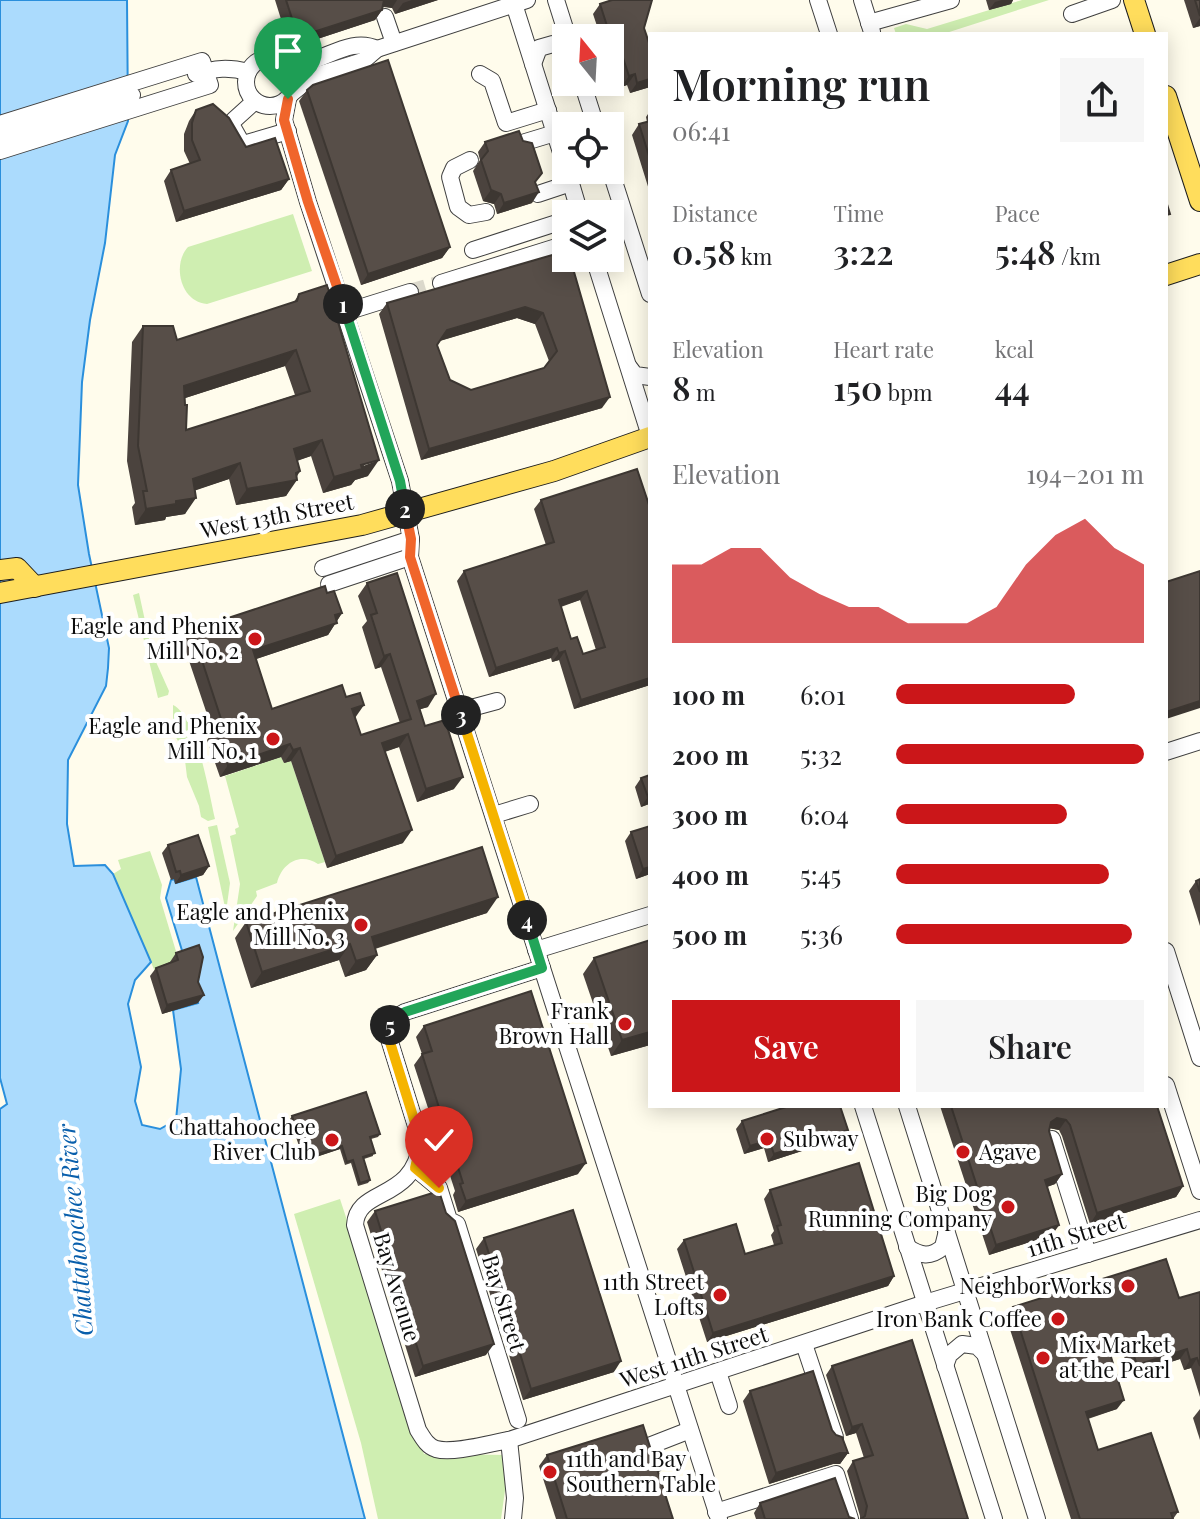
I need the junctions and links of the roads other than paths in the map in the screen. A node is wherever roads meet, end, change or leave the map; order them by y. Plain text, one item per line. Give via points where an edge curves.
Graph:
1 (556, 0) edge
2 (818, 0) edge
3 (862, 0) edge
4 (951, 0) edge
5 (1112, 0) edge
6 (1134, 0) edge
7 (520, 2) edge
8 (1072, 14) dead end
9 (385, 17) edge
10 (564, 24) edge
11 (871, 29) edge
12 (828, 32) edge
13 (1144, 32) edge
14 (394, 43) junction
15 (552, 44) edge
16 (377, 49) junction
17 (284, 63) junction
18 (533, 64) junction
19 (206, 71) junction
20 (248, 72) junction
21 (480, 74) dead end
22 (290, 96) junction
23 (260, 104) junction
24 (1168, 109) edge
25 (548, 110) junction
26 (552, 123) edge
27 (0, 124) edge
28 (286, 125) junction
29 (552, 134) edge
30 (0, 137) edge
31 (522, 143) edge
32 (0, 151) edge
33 (1193, 153) edge
34 (470, 160) dead end
35 (553, 184) edge
36 (615, 184) edge
37 (538, 194) edge
38 (1200, 201) edge
39 (486, 212) dead end
40 (552, 225) edge
41 (552, 248) edge
42 (473, 250) dead end
43 (1200, 264) edge
44 (598, 272) edge
45 (1168, 274) edge
46 (441, 283) tunnel mouth
47 (648, 286) edge
48 (410, 292) tunnel mouth
49 (346, 312) junction
50 (629, 367) junction
51 (648, 377) edge
52 (648, 429) edge
53 (648, 437) edge
54 (411, 539) junction
55 (410, 557) junction
56 (0, 570) edge
57 (35, 587) junction
58 (0, 593) edge
59 (497, 701) dead end
60 (460, 711) junction
61 (1200, 741) edge
62 (1168, 751) edge
63 (530, 804) dead end
64 (494, 815) junction
65 (648, 916) edge
66 (536, 950) junction
67 (1168, 957) edge
68 (542, 968) junction
69 (1200, 1058) edge
70 (1168, 1091) edge
71 (864, 1108) edge
72 (908, 1108) edge
73 (1052, 1139) edge
74 (1195, 1166) edge
75 (415, 1168) junction
76 (1200, 1191) edge
77 (1200, 1220) edge
78 (946, 1235) junction
79 (907, 1247) junction
80 (1088, 1254) junction
81 (965, 1291) junction
82 (925, 1303) junction
83 (804, 1344) junction
84 (985, 1354) junction
85 (945, 1366) junction
86 (718, 1372) junction
87 (676, 1386) junction
88 (729, 1406) dead end
89 (518, 1420) dead end
90 (690, 1430) junction
91 (835, 1437) edge
92 (509, 1440) junction
93 (435, 1448) joint
94 (658, 1475) edge
95 (753, 1481) dead end
96 (758, 1498) junction
97 (718, 1515) edge
98 (513, 1519) edge
99 (850, 1519) edge
100 (994, 1519) edge
101 (1037, 1519) edge

1 - 10 street
2 - 12 street
3 - 11 street
4 - 11 street
5 - 8 street
6 - 13 main road
7 - 14 street
7 - 18 street
9 - 14 street
14 - 16 street
15 - 18 street via 539,48
16 - 17 street via 356,45 298,64
16 - 22 street via 363,61 312,77
17 - 20 street via 268,58
17 - 22 street via 294,76
18 - 25 street
19 - 20 street
19 - 27 street via 202,61
19 - 30 street
19 - 32 street via 210,85
20 - 23 street via 246,86
21 - 25 street via 492,81 506,123
22 - 23 street via 281,104
22 - 28 street
23 - 28 street
23 - 28 street via 234,120 241,142
24 - 33 main road
25 - 26 street
28 - 49 street
29 - 31 street
33 - 38 main road
34 - 39 street via 454,168 450,177 458,207 469,215
35 - 37 street
36 - 47 street
40 - 42 street
41 - 46 street
43 - 45 main road
44 - 50 street
48 - 49 street
49 - 54 street via 400,481
50 - 51 street via 635,375
50 - 52 street
53 - 57 main road, West 13th Street via 554,471 362,525
54 - 55 street
54 - 55 street via 326,576
55 - 60 street
56 - 57 main road via 17,568
57 - 58 main road, West 13th Street
59 - 60 street
60 - 64 street
61 - 62 street
63 - 64 street
64 - 66 street
65 - 66 street
66 - 68 street
67 - 69 street
68 - 75 street via 405,1012 392,1022 389,1039 421,1142
68 - 87 street
70 - 74 street
71 - 79 street
72 - 78 street
73 - 80 street
74 - 76 street
75 - 89 street, Bay Street via 439,1188 449,1220 457,1224
75 - 93 street, Bay Avenue via 407,1179 365,1203 355,1225 418,1430
77 - 80 street, 11th Street
78 - 79 street via 943,1247 928,1256
78 - 81 street
79 - 82 street
80 - 81 street, 11th Street
81 - 82 street, West 11th Street
81 - 84 street
82 - 83 street, West 11th Street
82 - 85 street
83 - 86 street, West 11th Street
83 - 91 street
84 - 85 street via 977,1346 962,1344
84 - 101 street
85 - 100 street
86 - 87 street, West 11th Street
86 - 88 street
87 - 90 street
87 - 92 street, West 11th Street
90 - 94 street via 649,1446
90 - 97 street
92 - 93 street, West 11th Street
92 - 98 street
95 - 96 street
96 - 97 street
96 - 99 street via 836,1474

